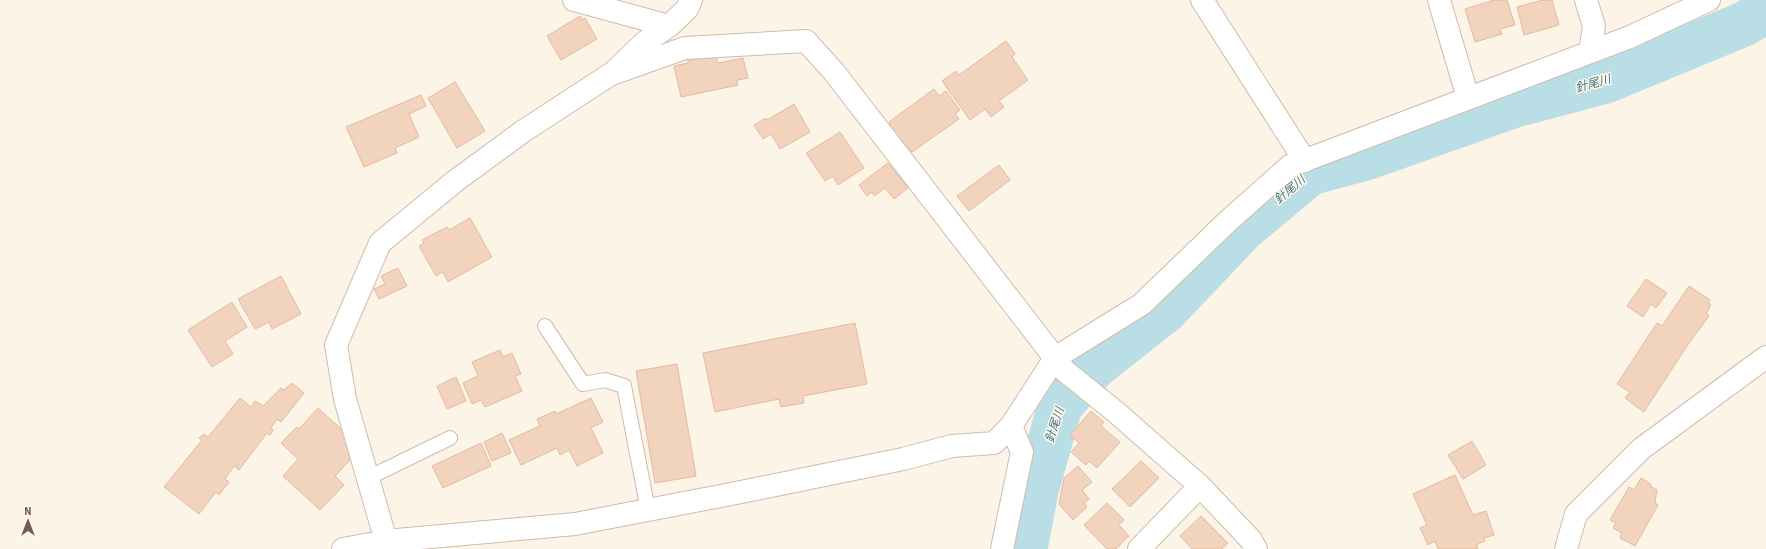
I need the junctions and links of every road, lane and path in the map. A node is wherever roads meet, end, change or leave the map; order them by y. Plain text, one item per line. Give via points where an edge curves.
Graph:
1 (574, 0) edge
2 (691, 0) edge
3 (1202, 0) edge
4 (1439, 0) edge
5 (1586, 0) edge
6 (1709, 0) edge
7 (669, 26) junction
8 (1590, 52) junction
9 (612, 74) junction
10 (1468, 98) junction
11 (1305, 161) junction
12 (545, 326) dead end
13 (1766, 357) edge
14 (1060, 364) junction
15 (1011, 426) junction
16 (450, 438) dead end
17 (368, 478) junction
18 (1200, 486) junction
19 (648, 510) junction
20 (386, 541) junction
21 (343, 549) edge
22 (1002, 549) edge
23 (1139, 549) edge
24 (1256, 549) edge
25 (1566, 549) edge

1 - 7 street
2 - 7 street via 687,9
3 - 11 street
4 - 10 street
5 - 8 street via 1594,26
6 - 8 street
7 - 9 street via 645,42
8 - 10 street
9 - 14 street via 685,48 806,41 838,78
9 - 17 street via 522,132 380,243 336,345 345,399
10 - 11 street
11 - 14 street via 1290,166 1228,221 1142,304
12 - 19 lane via 583,384 605,380 624,386
13 - 25 street via 1641,449 1576,514
14 - 15 street
14 - 18 street
15 - 19 street via 994,443 952,446 904,459
15 - 22 street via 1022,452
16 - 17 lane
17 - 20 street
18 - 23 street
18 - 24 street via 1251,540
19 - 20 street via 575,524
20 - 21 street

